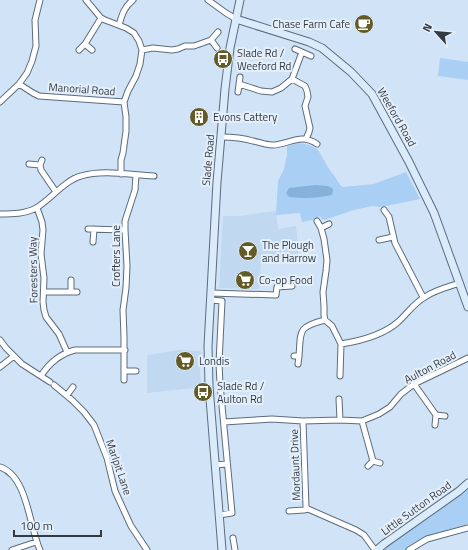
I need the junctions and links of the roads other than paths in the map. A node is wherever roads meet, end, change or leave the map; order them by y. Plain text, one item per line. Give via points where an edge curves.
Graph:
1 (40, 0) edge
2 (86, 0) edge
3 (133, 0) edge
4 (208, 0) edge
5 (240, 0) edge
6 (101, 18) junction
7 (236, 19) junction
8 (119, 26) junction
9 (218, 32) dead end
10 (211, 40) junction
11 (85, 44) junction
12 (217, 48) dead end
13 (295, 49) dead end
14 (79, 50) dead end
15 (92, 50) dead end
16 (142, 50) junction
17 (302, 52) junction
18 (311, 56) dead end
19 (240, 77) dead end
20 (292, 79) junction
21 (20, 84) junction
22 (239, 84) junction
23 (238, 92) dead end
24 (0, 102) edge
25 (124, 102) junction
26 (222, 136) junction
27 (306, 139) junction
28 (317, 144) dead end
29 (29, 164) dead end
30 (121, 174) junction
31 (136, 175) junction
32 (154, 176) dead end
33 (56, 192) junction
34 (37, 208) junction
35 (384, 210) dead end
36 (0, 214) edge
37 (317, 221) dead end
38 (329, 224) dead end
39 (321, 228) junction
40 (125, 230) junction
41 (393, 237) junction
42 (379, 240) dead end
43 (93, 242) dead end
44 (71, 280) dead end
45 (460, 283) junction
46 (292, 286) dead end
47 (44, 292) junction
48 (211, 297) junction
49 (424, 297) junction
50 (468, 307) edge
51 (324, 320) junction
52 (0, 340) edge
53 (340, 344) junction
54 (125, 350) junction
55 (67, 352) junction
56 (14, 356) junction
57 (468, 358) edge
58 (298, 364) dead end
59 (0, 367) edge
60 (124, 371) junction
61 (136, 371) dead end
62 (41, 376) junction
63 (340, 376) dead end
64 (124, 380) dead end
65 (209, 384) junction
66 (220, 384) junction
67 (414, 384) junction
68 (73, 387) dead end
69 (67, 395) junction
70 (339, 399) dead end
71 (436, 415) junction
72 (445, 416) dead end
73 (340, 420) junction
74 (303, 421) junction
75 (362, 421) junction
76 (224, 422) junction
77 (435, 425) dead end
78 (373, 461) junction
79 (380, 463) dead end
80 (228, 464) junction
81 (216, 465) junction
82 (368, 466) dead end
83 (0, 467) edge
84 (468, 483) edge
85 (308, 509) junction
86 (289, 511) dead end
87 (219, 515) junction
88 (468, 528) edge
89 (234, 538) dead end
90 (36, 542) junction
91 (12, 550) edge
92 (40, 550) edge
93 (147, 550) edge
94 (222, 550) edge
95 (235, 550) edge
96 (376, 550) edge
97 (409, 550) edge

1 - 21 street via 36,20 36,46 27,73
2 - 6 street
3 - 8 street via 125,9
4 - 7 street, Weeford Road
5 - 7 main road, Slade Road
6 - 8 street
6 - 11 street
7 - 26 main road, Slade Road via 230,48
7 - 45 main road, Weeford Road via 322,48 372,94 434,213
8 - 16 street via 134,33
9 - 10 street
10 - 12 street
10 - 16 street via 178,49
11 - 14 street
11 - 15 street
13 - 17 street
16 - 25 street via 136,76
17 - 18 street
17 - 20 street
19 - 22 street
20 - 22 street via 272,92
20 - 27 street via 305,86 307,91 305,106 310,128
21 - 24 street
21 - 25 street, Manorial Road via 39,96
22 - 23 street
25 - 30 street via 126,130
26 - 27 street via 272,145
26 - 48 main road, Slade Road
27 - 28 street
29 - 33 street via 41,163 41,170
30 - 31 street
30 - 33 street via 98,173 80,176
31 - 32 street
31 - 40 street, Crofters Lane
33 - 34 street
34 - 36 street via 21,213
34 - 47 street, Foresters Way via 43,230 41,254
35 - 41 street via 389,217
37 - 39 street
38 - 39 street
39 - 51 street via 327,260 322,292
40 - 43 street via 91,229
40 - 54 street, Crofters Lane
41 - 42 street
41 - 49 street
44 - 47 street via 74,292
45 - 49 street
45 - 50 main road, Weeford Road
46 - 48 street via 277,287 276,295
47 - 55 street, Foresters Way via 46,317 59,334
48 - 65 main road, Slade Road
48 - 66 street via 222,301
49 - 53 street via 391,327 358,341
51 - 53 street via 332,326
51 - 58 street via 304,328 296,356
52 - 56 street, Marlpit Lane
53 - 63 street
54 - 55 street
54 - 60 street, Crofters Lane
55 - 62 street via 54,360
56 - 59 street
56 - 62 street, Marlpit Lane
57 - 67 street, Aulton Road
60 - 61 street
60 - 64 street, Crofters Lane
62 - 69 street, Marlpit Lane
65 - 66 street
65 - 81 main road, Slade Road
66 - 76 street
67 - 71 street
67 - 75 street, Aulton Road via 390,407
68 - 69 street
69 - 93 street, Marlpit Lane via 94,425 116,491 131,526
70 - 73 street
71 - 72 street
71 - 77 street
73 - 74 street, Aulton Road
73 - 75 street, Aulton Road
74 - 76 street, Aulton Road via 272,419
74 - 85 street, Mordaunt Drive
75 - 78 street
76 - 80 street
78 - 79 street
78 - 82 street
80 - 81 street
80 - 87 street via 232,513
81 - 87 main road, Slade Road
83 - 90 street via 12,474 19,484 28,506
84 - 96 main road, Little Sutton Road
85 - 86 street, Mordaunt Drive
85 - 96 street, Mordaunt Drive via 356,530 364,535
87 - 94 main road, Slade Road
88 - 97 street via 427,539
89 - 95 street
90 - 91 street
90 - 92 street

